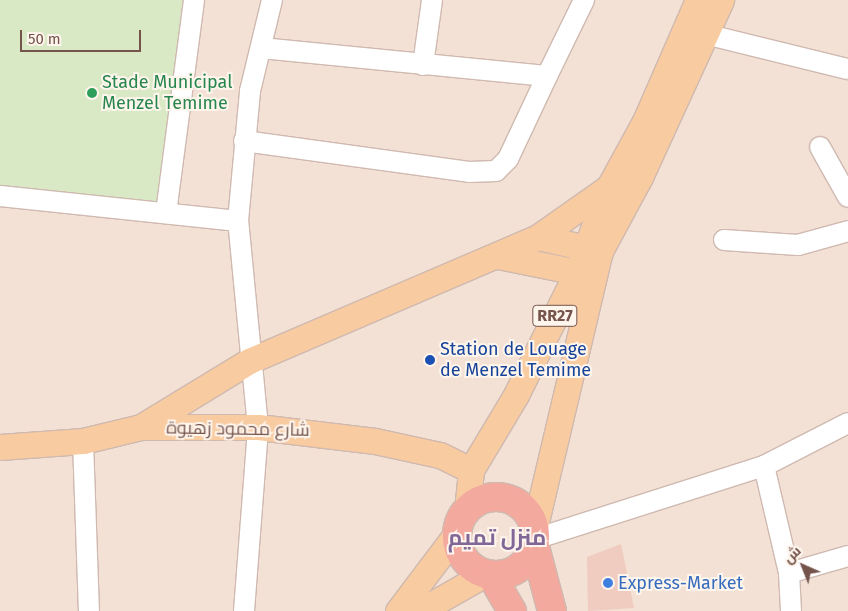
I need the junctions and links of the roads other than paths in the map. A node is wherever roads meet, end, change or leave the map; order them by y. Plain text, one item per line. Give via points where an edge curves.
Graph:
1 (194, 0) edge
2 (272, 0) edge
3 (432, 0) edge
4 (584, 0) edge
5 (698, 0) edge
6 (721, 0) edge
7 (705, 34) junction
8 (261, 48) junction
9 (423, 65) junction
10 (848, 69) edge
11 (547, 76) junction
12 (244, 141) junction
13 (820, 147) dead end
14 (609, 187) junction
15 (0, 196) edge
16 (848, 197) edge
17 (166, 213) junction
18 (238, 221) junction
19 (848, 231) edge
20 (538, 237) junction
21 (724, 240) dead end
22 (593, 249) junction
23 (498, 256) junction
24 (585, 273) junction
25 (249, 362) junction
26 (848, 423) edge
27 (141, 427) junction
28 (258, 427) junction
29 (82, 441) junction
30 (0, 447) edge
31 (764, 466) junction
32 (471, 470) junction
33 (462, 522) junction
34 (535, 538) junction
35 (848, 556) edge
36 (789, 573) junction
37 (488, 574) junction
38 (89, 611) edge
39 (244, 611) edge
40 (398, 611) edge
41 (420, 611) edge
42 (512, 611) edge
43 (552, 611) edge
44 (792, 611) edge

1 - 17 street
2 - 8 street
3 - 9 street
4 - 11 street
5 - 14 main road, RR27 via 646,119
6 - 7 main road, RR27
7 - 10 street
7 - 22 main road, RR27 via 640,177
8 - 9 street
8 - 12 street
9 - 11 street
11 - 12 street via 508,158 496,171 475,172
12 - 18 street
13 - 16 street
14 - 20 main road
14 - 22 main road, RR27
15 - 17 street
17 - 18 street
18 - 25 street
19 - 21 street via 798,245
20 - 22 main road
20 - 23 main road
22 - 24 main road, RR27
23 - 24 main road
23 - 25 main road
24 - 32 main road, RR27
24 - 34 main road, RR27
25 - 27 main road
25 - 28 street
26 - 31 street
27 - 28 main road, شارع محمود زهيوة
27 - 29 main road, شارع محمود زهيوة
28 - 32 main road, شارع محمود زهيوة via 375,441 440,455
28 - 39 street
29 - 30 main road, شارع محمود زهيوة
29 - 38 street
31 - 34 street
31 - 36 street
32 - 33 main road, RR27
33 - 34 highway, RR27 via 488,498 513,501 530,518
33 - 37 highway, RR27 via 464,558
33 - 40 main road
34 - 37 highway, RR27 via 519,568
34 - 43 highway, RR27
35 - 36 street
36 - 44 street
37 - 41 main road
37 - 42 highway, RR27

